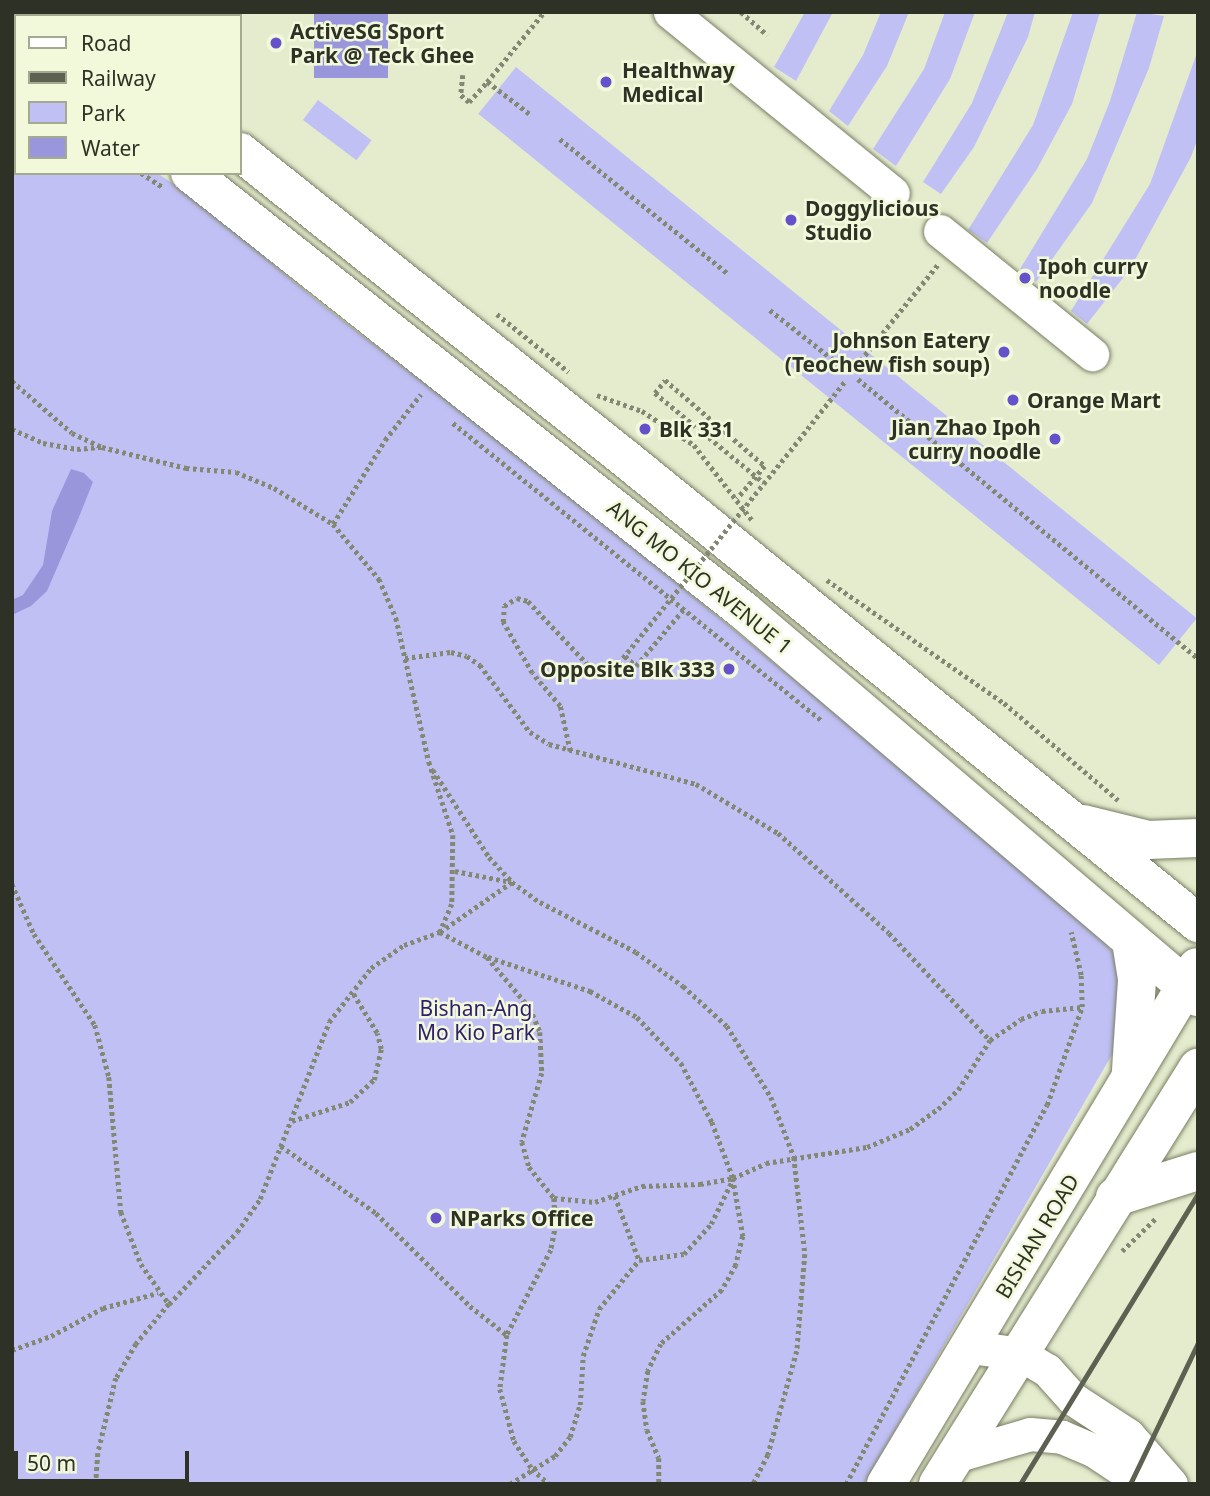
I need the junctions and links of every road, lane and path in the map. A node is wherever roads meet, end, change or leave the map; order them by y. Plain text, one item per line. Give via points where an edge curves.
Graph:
1 (544, 12) edge
2 (670, 12) edge
3 (741, 12) edge
4 (767, 35) dead end
5 (463, 75) dead end
6 (487, 82) junction
7 (529, 114) dead end
8 (560, 139) dead end
9 (242, 154) edge
10 (148, 175) edge
11 (181, 184) edge
12 (893, 193) dead end
13 (948, 237) joint
14 (727, 273) dead end
15 (492, 310) dead end
16 (770, 310) dead end
17 (1092, 354) dead end
18 (856, 366) dead end
19 (844, 368) dead end
20 (572, 375) dead end
21 (858, 379) dead end
22 (12, 381) edge
23 (845, 381) dead end
24 (588, 389) dead end
25 (424, 390) junction
26 (451, 422) dead end
27 (12, 429) edge
28 (102, 447) junction
29 (764, 483) junction
30 (737, 499) junction
31 (333, 524) junction
32 (761, 530) dead end
33 (818, 574) dead end
34 (683, 610) junction
35 (625, 656) junction
36 (405, 658) junction
37 (1198, 658) edge
38 (825, 723) dead end
39 (570, 752) junction
40 (429, 762) junction
41 (1129, 806) dead end
42 (1074, 821) junction
43 (1198, 838) edge
44 (455, 871) junction
45 (512, 882) junction
46 (12, 884) edge
47 (1198, 923) edge
48 (1066, 925) dead end
49 (440, 932) junction
50 (1131, 941) junction
51 (487, 957) junction
52 (1194, 984) edge
53 (352, 992) junction
54 (1082, 1007) junction
55 (990, 1040) junction
56 (1198, 1068) edge
57 (1131, 1077) junction
58 (291, 1121) junction
59 (281, 1146) junction
60 (794, 1157) junction
61 (1198, 1171) edge
62 (733, 1178) junction
63 (615, 1196) junction
64 (1115, 1197) junction
65 (554, 1198) junction
66 (1159, 1216) dead end
67 (1120, 1253) dead end
68 (639, 1260) junction
69 (158, 1293) junction
70 (169, 1304) junction
71 (507, 1335) junction
72 (971, 1347) junction
73 (12, 1350) edge
74 (1020, 1354) junction
75 (532, 1469) junction
76 (946, 1470) edge
77 (1124, 1478) edge
78 (96, 1484) edge
79 (510, 1484) edge
80 (549, 1484) edge
81 (659, 1484) edge
82 (753, 1484) edge
83 (846, 1484) edge
84 (886, 1484) edge
85 (1171, 1484) edge

1 - 6 path
2 - 12 lane
3 - 4 path
5 - 6 path via 461,94 470,102
6 - 7 path
8 - 14 path
9 - 42 main road
10 - 11 path
11 - 25 main road, ANG MO KIO AVENUE 1
13 - 17 lane
13 - 18 path
15 - 20 path
16 - 19 path
21 - 37 path
22 - 28 path via 72,433
23 - 29 path, bridge
24 - 30 path via 665,423 694,445
25 - 31 path via 385,440
25 - 50 main road, ANG MO KIO AVENUE 1 via 744,611
26 - 34 path
27 - 28 path via 43,443 77,449
28 - 31 path via 186,468 252,476
29 - 30 path, bridge via 655,393 665,380 765,466
29 - 35 path, bridge
30 - 32 path
31 - 36 path via 379,579 396,618
33 - 41 path via 1004,703
34 - 35 path via 636,666
34 - 38 path
35 - 39 path, bridge via 614,669 593,670 528,601 517,598 504,606 503,622 532,673 560,705
36 - 39 path via 451,652 467,656 480,665 530,732
36 - 40 path
39 - 55 path via 696,784 778,833 889,933
40 - 44 path via 453,835
40 - 45 path via 489,857
42 - 43 main road via 1148,840
42 - 47 main road
44 - 45 path
44 - 49 path via 452,904
45 - 49 path
45 - 60 path via 540,902 636,952 706,1006 751,1061
46 - 69 path via 34,934 94,1024 109,1077 121,1212
48 - 54 path via 1076,948
49 - 51 path
49 - 53 path via 404,946 371,968
50 - 52 main road, ANG MO KIO AVENUE 1
50 - 57 main road via 1137,980
51 - 62 path via 590,991 637,1017 681,1063 712,1122
51 - 65 path via 530,1008 540,1032 542,1073 522,1142 529,1167
52 - 57 main road, BISHAN ROAD
53 - 58 path via 329,1022
53 - 58 path via 377,1033 381,1049 373,1080 350,1102
54 - 55 path via 1042,1011
54 - 83 path via 1047,1105
55 - 60 path via 958,1090 909,1129 867,1147
56 - 64 main road
57 - 72 main road, BISHAN ROAD
58 - 59 path
59 - 70 path via 260,1199 245,1221
59 - 71 path via 376,1213 470,1306
60 - 62 path
60 - 82 path via 805,1254 797,1351 768,1455
61 - 64 main road
62 - 63 path via 642,1186
62 - 68 path via 711,1224 684,1254
62 - 81 path via 743,1236 736,1265 722,1290 662,1344 648,1371 643,1401 647,1430 659,1458
63 - 65 path via 595,1202
63 - 68 path
64 - 74 main road
65 - 71 path via 551,1250
66 - 67 path
68 - 75 path via 599,1310 583,1356 580,1405 570,1437 555,1456
69 - 70 path
69 - 73 path via 128,1298
70 - 78 path via 135,1344 116,1378 98,1453
71 - 75 path via 501,1361 505,1416
72 - 74 lane
72 - 84 main road, BISHAN ROAD
74 - 76 main road
74 - 85 lane via 1047,1370 1073,1399 1128,1435
75 - 79 path
75 - 80 path
76 - 77 lane via 1030,1434 1062,1437

